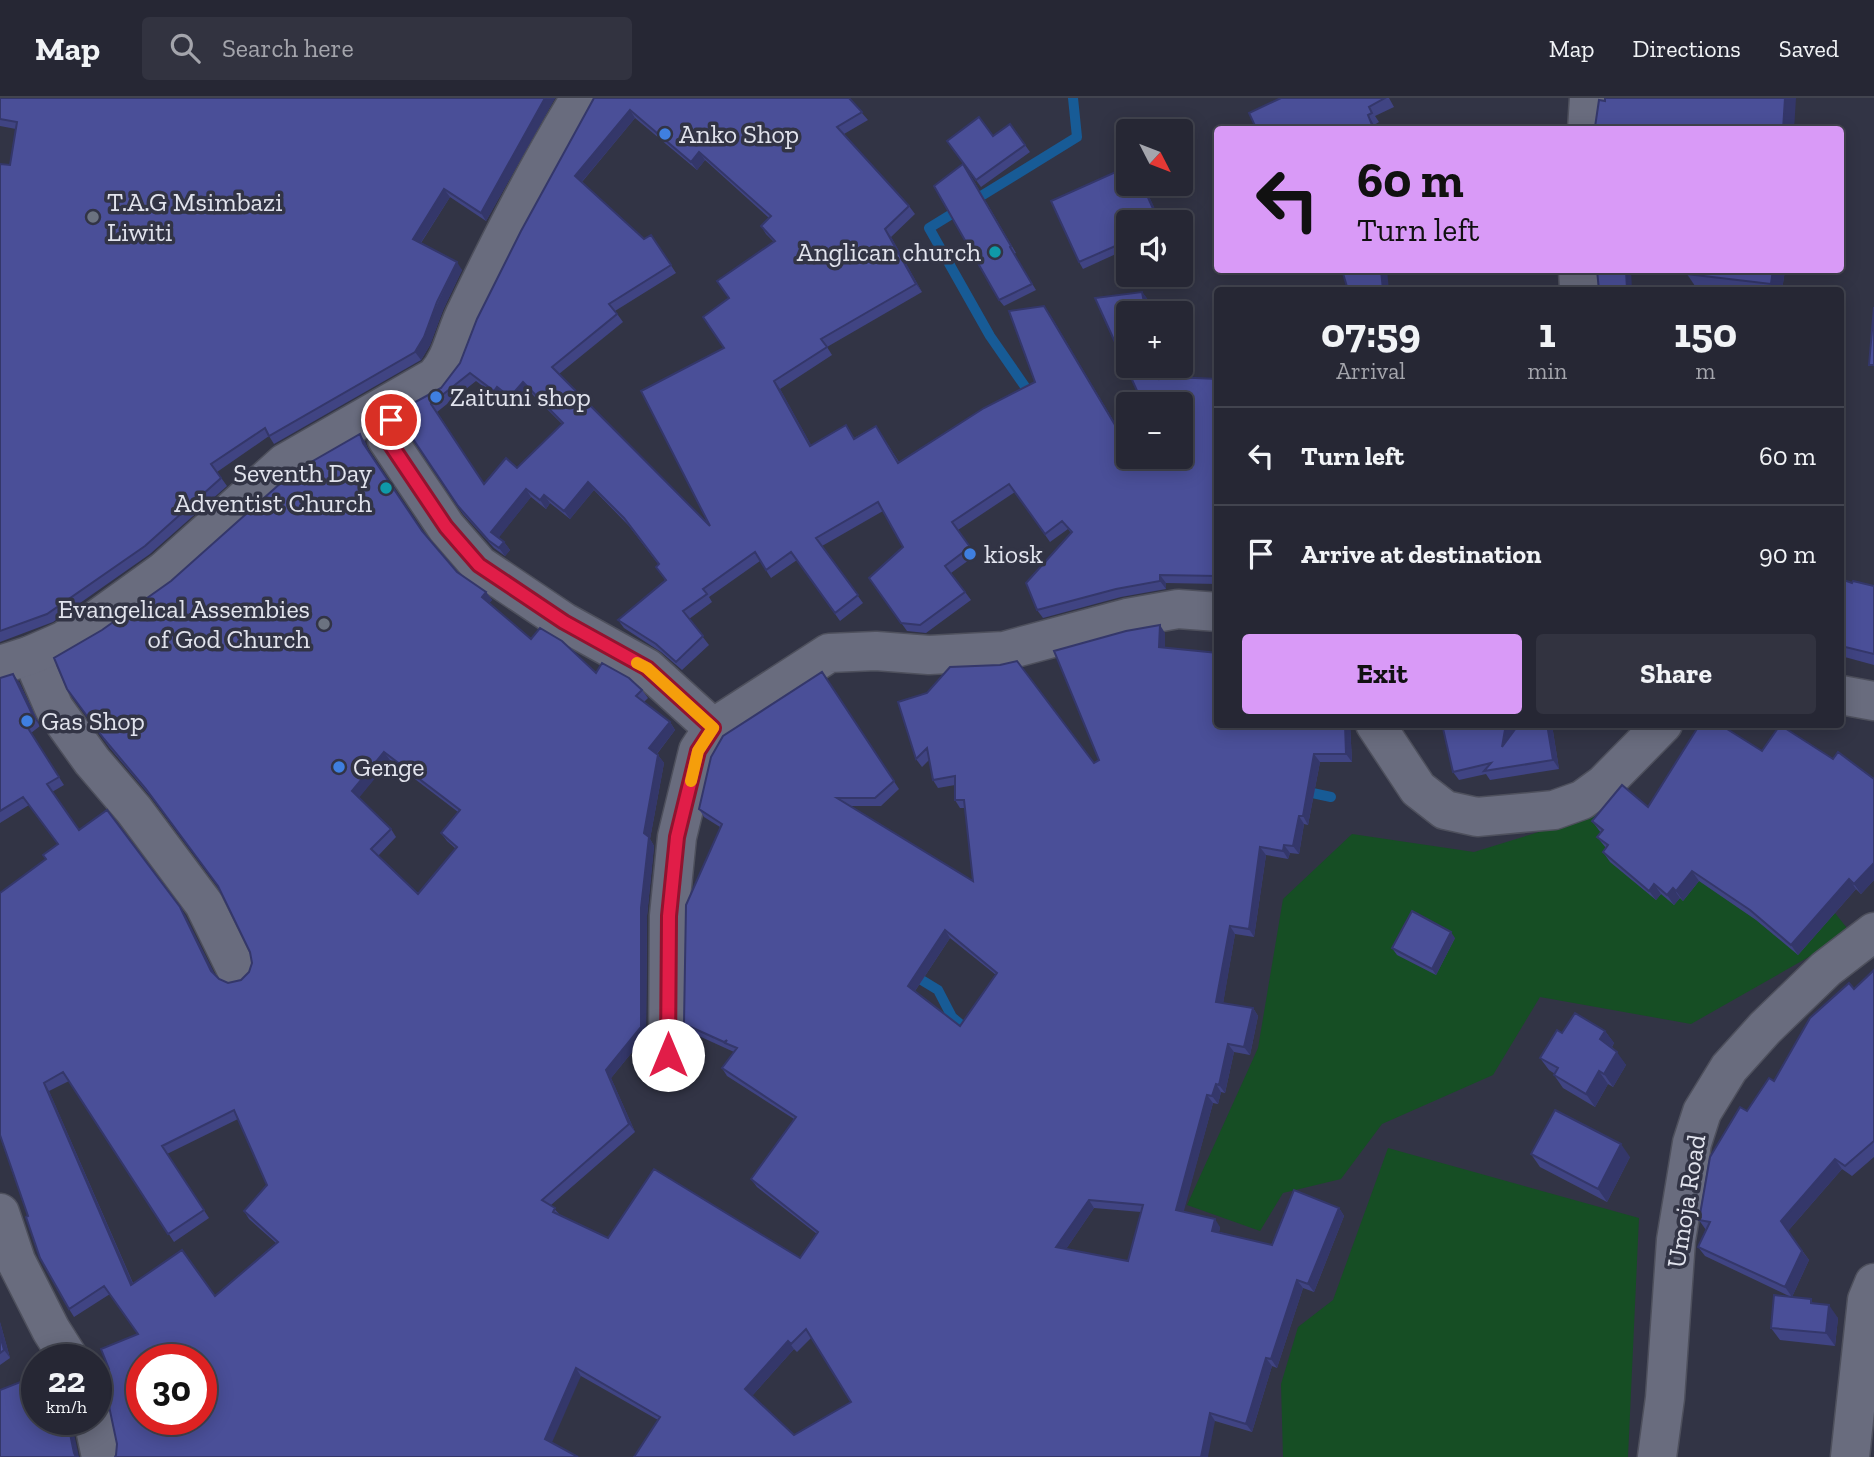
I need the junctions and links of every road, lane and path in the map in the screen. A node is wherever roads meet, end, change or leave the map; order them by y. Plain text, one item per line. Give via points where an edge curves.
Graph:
1 (580, 98) edge
2 (1589, 98) edge
3 (1587, 126) edge
4 (396, 401) junction
5 (1214, 612) edge
6 (16, 660) edge
7 (1844, 696) edge
8 (1874, 701) edge
9 (713, 728) junction
10 (1378, 728) edge
11 (1659, 728) edge
12 (1874, 932) edge
13 (236, 969) dead end
14 (668, 1055) dead end
15 (0, 1213) edge
16 (1874, 1283) edge
17 (60, 1344) edge
18 (96, 1435) edge
19 (101, 1457) edge
20 (1657, 1457) edge
21 (1850, 1457) edge

1 - 4 street via 513,213 448,360 435,377
2 - 3 street
4 - 6 street via 285,463 130,597 63,641
4 - 9 street via 387,439 446,527 479,565 564,622 647,668
5 - 9 street via 1178,610 1127,618 1004,651 829,653
6 - 13 street via 204,904
7 - 8 street
9 - 14 street via 698,751 677,837 669,916
10 - 11 street via 1418,789 1445,810 1477,817 1554,810 1582,800
12 - 20 street, Umoja Road via 1826,969 1765,1028 1729,1068 1702,1112 1692,1143 1676,1240
15 - 17 street via 16,1261
16 - 21 street via 1867,1300
18 - 19 street

